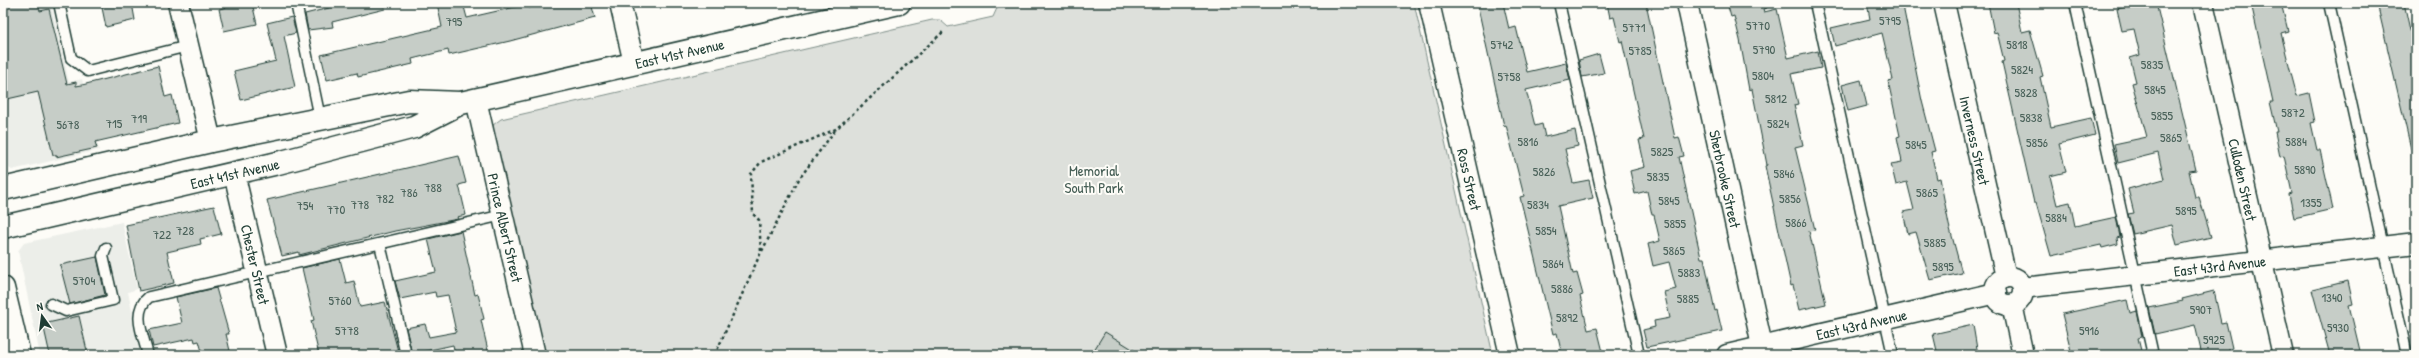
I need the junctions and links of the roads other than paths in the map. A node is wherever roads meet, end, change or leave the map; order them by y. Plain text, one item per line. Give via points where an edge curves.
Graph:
1 (59, 3) edge
2 (178, 3) edge
3 (296, 3) edge
4 (620, 3) edge
5 (899, 3) edge
6 (1430, 3) edge
7 (1559, 3) edge
8 (1687, 3) edge
9 (1815, 3) edge
10 (1944, 3) edge
11 (2075, 3) edge
12 (2203, 3) edge
13 (2329, 3) edge
14 (188, 46) junction
15 (634, 63) junction
16 (469, 101) junction
17 (320, 118) junction
18 (211, 142) junction
19 (234, 173) junction
20 (3, 189) edge
21 (503, 215) junction
22 (3, 227) edge
23 (2416, 243) edge
24 (380, 244) junction
25 (106, 248) dead end
26 (2383, 248) junction
27 (2262, 261) junction
28 (258, 272) junction
29 (2135, 276) junction
30 (2001, 285) junction
31 (3, 288) edge
32 (2023, 288) junction
33 (51, 304) dead end
34 (2012, 305) junction
35 (1884, 319) junction
36 (1764, 351) edge
37 (19, 355) edge
38 (148, 355) edge
39 (277, 355) edge
40 (406, 355) edge
41 (535, 355) edge
42 (1510, 355) edge
43 (1638, 355) edge
44 (1727, 355) edge
45 (1893, 355) edge
46 (2023, 355) edge
47 (2153, 355) edge
48 (2283, 355) edge
49 (2406, 355) edge

1 - 14 lane via 71,58 88,71
2 - 14 street
3 - 17 lane
4 - 15 street
5 - 15 main road, East 41st Avenue
6 - 42 street, Ross Street
7 - 43 lane
8 - 36 street, Sherbrooke Street
9 - 35 lane
10 - 30 street, Inverness Street
11 - 29 lane
12 - 27 street, Culloden Street
13 - 26 lane
14 - 18 street
15 - 16 main road, East 41st Avenue
16 - 17 main road, East 41st Avenue via 409,101
16 - 19 main road, East 41st Avenue via 414,127
16 - 21 street, Prince Albert Street
17 - 18 main road, East 41st Avenue
18 - 20 main road, East 41st Avenue
19 - 22 main road, East 41st Avenue
19 - 28 street, Chester Street
21 - 24 lane
21 - 41 street, Prince Albert Street
23 - 26 street, East 43rd Avenue
24 - 28 lane
24 - 40 lane
25 - 33 lane via 103,256 113,300 66,311
26 - 27 street, East 43rd Avenue
26 - 49 lane
27 - 29 street, East 43rd Avenue
27 - 48 street, Culloden Street
28 - 38 lane via 149,297 141,303 138,314
28 - 39 street, Chester Street
29 - 32 street, East 43rd Avenue
29 - 47 lane
30 - 32 street via 2017,279
30 - 34 street via 2001,302
30 - 35 street, East 43rd Avenue
31 - 37 main road
32 - 34 street via 2021,299
34 - 46 street
35 - 36 street, East 43rd Avenue
35 - 45 lane
36 - 44 street, East 43rd Avenue

